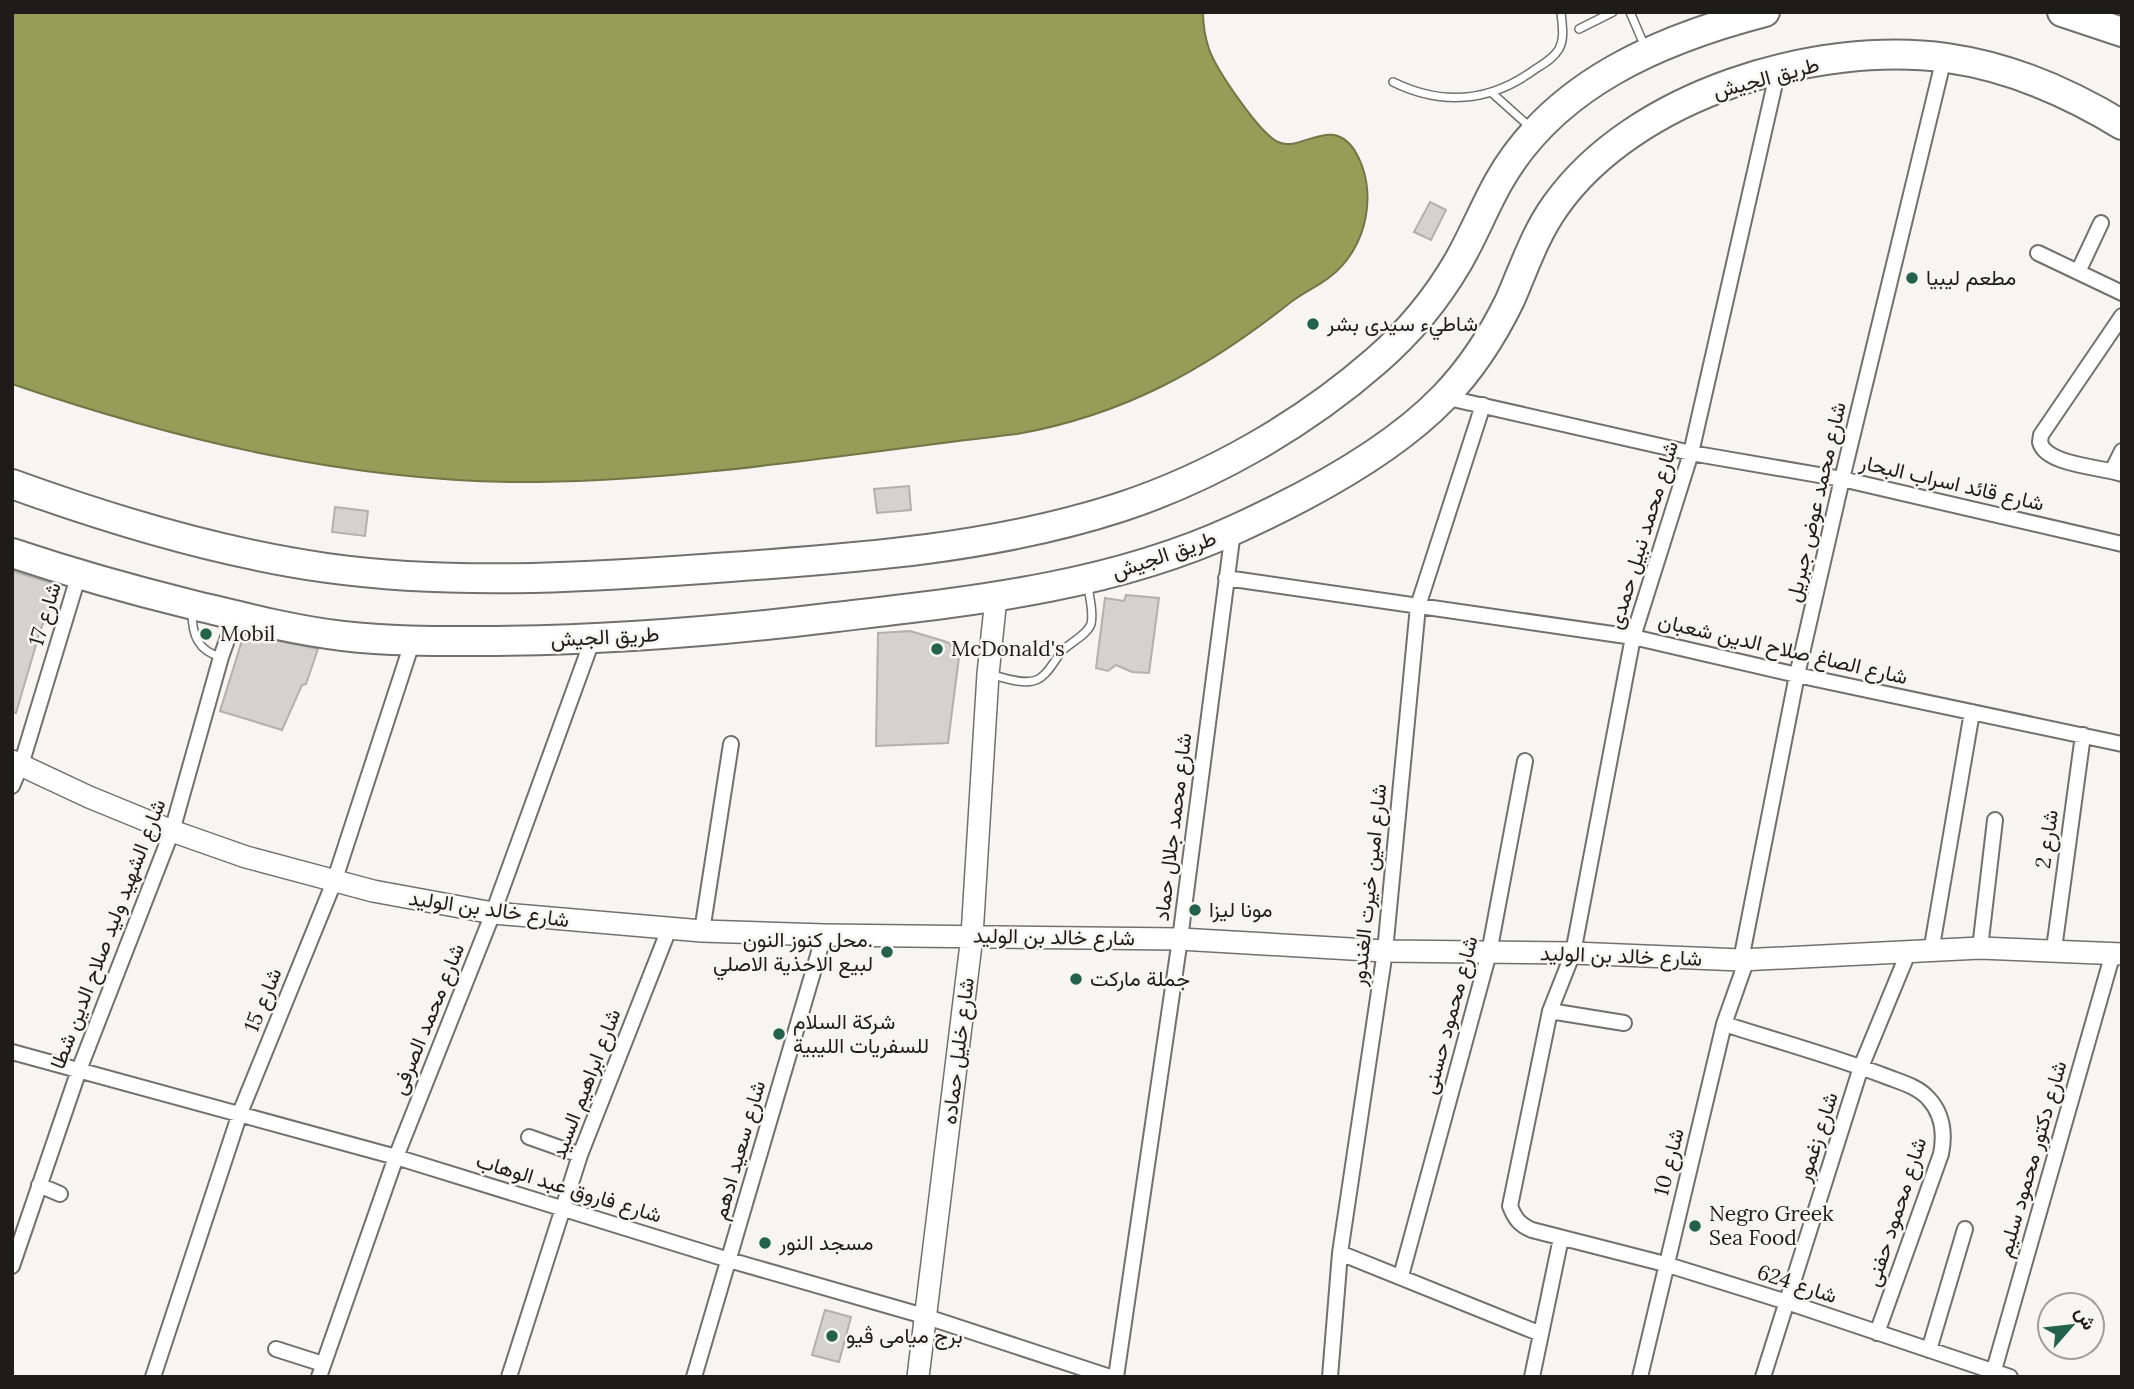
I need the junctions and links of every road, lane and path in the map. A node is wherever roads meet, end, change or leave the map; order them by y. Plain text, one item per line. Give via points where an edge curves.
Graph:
1 (1561, 12) edge
2 (1612, 12) edge
3 (1630, 12) edge
4 (1765, 12) edge
5 (2070, 15) edge
6 (1579, 29) dead end
7 (2122, 32) edge
8 (1648, 52) junction
9 (2122, 52) edge
10 (1944, 58) junction
11 (1778, 70) junction
12 (1393, 82) dead end
13 (1492, 93) junction
14 (2069, 96) junction
15 (2122, 109) edge
16 (2122, 125) edge
17 (1535, 132) junction
18 (2101, 223) dead end
19 (2038, 253) dead end
20 (2078, 272) junction
21 (2122, 293) edge
22 (2122, 316) edge
23 (1444, 397) junction
24 (1483, 405) junction
25 (2122, 451) edge
26 (1691, 453) junction
27 (2117, 472) edge
28 (1842, 479) junction
29 (12, 484) edge
30 (1233, 531) junction
31 (2122, 544) edge
32 (12, 553) edge
33 (79, 574) junction
34 (1226, 578) junction
35 (1087, 580) junction
36 (996, 598) junction
37 (191, 604) junction
38 (1418, 606) junction
39 (236, 615) junction
40 (1633, 637) junction
41 (593, 638) junction
42 (413, 640) junction
43 (221, 657) junction
44 (988, 674) junction
45 (1797, 675) junction
46 (1972, 712) junction
47 (2083, 735) junction
48 (731, 744) dead end
49 (2122, 744) edge
50 (1525, 761) dead end
51 (16, 763) edge
52 (12, 786) edge
53 (1995, 820) dead end
54 (172, 831) junction
55 (334, 882) junction
56 (493, 913) junction
57 (669, 929) junction
58 (702, 931) junction
59 (824, 935) junction
60 (972, 936) junction
61 (1180, 939) junction
62 (1980, 947) junction
63 (2054, 949) junction
64 (1385, 951) junction
65 (1931, 952) junction
66 (1489, 953) junction
67 (1573, 953) junction
68 (1908, 953) junction
69 (2117, 953) edge
70 (1744, 959) junction
71 (1550, 1011) junction
72 (1624, 1023) dead end
73 (1724, 1024) junction
74 (12, 1052) edge
75 (1861, 1067) junction
76 (79, 1070) junction
77 (240, 1113) junction
78 (529, 1137) dead end
79 (580, 1155) junction
80 (396, 1157) junction
81 (39, 1185) junction
82 (60, 1194) dead end
83 (1511, 1195) joint
84 (563, 1208) junction
85 (1965, 1229) dead end
86 (1561, 1238) junction
87 (1340, 1253) junction
88 (729, 1260) junction
89 (1665, 1264) junction
90 (12, 1266) edge
91 (1401, 1276) junction
92 (1787, 1302) junction
93 (924, 1316) junction
94 (1877, 1333) junction
95 (1541, 1334) junction
96 (276, 1349) dead end
97 (1929, 1350) junction
98 (321, 1371) edge
99 (1993, 1374) edge
100 (153, 1377) edge
101 (509, 1377) edge
102 (694, 1377) edge
103 (918, 1377) edge
104 (1110, 1377) edge
105 (1116, 1377) edge
106 (1330, 1377) edge
107 (1532, 1377) edge
108 (1640, 1377) edge
109 (1763, 1377) edge
110 (2010, 1377) edge

1 - 13 lane via 1562,41 1553,56 1517,82
2 - 6 lane
3 - 8 lane
4 - 8 highway
5 - 7 highway
5 - 9 highway
8 - 17 highway via 1588,85
10 - 11 highway, طريق الجيش via 1844,58
10 - 14 highway, طريق الجيش via 2009,72
10 - 28 street, شارع محمد عوض جبريل
11 - 23 highway, طريق الجيش via 1672,109 1629,135 1591,167 1555,206 1508,305
11 - 26 street, شارع محمد نبيل حمدى
12 - 13 lane via 1441,98
13 - 17 lane
14 - 15 highway
14 - 16 highway, طريق الجيش
17 - 29 highway via 1501,178 1441,288 1402,336 1356,378 1283,428 1193,477 1123,507 1030,531 934,548 792,563 602,576 434,578 323,567 219,547
18 - 20 street
19 - 20 street
20 - 21 street
22 - 27 street via 2040,442 2046,452 2060,459
23 - 24 street, شارع قائد اسراب البحار
23 - 30 highway, طريق الجيش via 1369,456
24 - 26 street, شارع قائد اسراب البحار
24 - 38 street, شارع امين خيرت الغندور
25 - 27 street
26 - 28 street, شارع قائد اسراب البحار
26 - 40 street, شارع محمد نبيل حمدى
28 - 31 street, شارع قائد اسراب البحار
28 - 45 street, شارع محمد عوض جبريل
30 - 34 street, شارع محمد جلال حماد
30 - 35 highway, طريق الجيش via 1167,557
32 - 33 highway, طريق الجيش
33 - 37 highway, طريق الجيش
33 - 51 street, شارع 17
34 - 38 street, شارع الصاغ صلاح الدين شعبان
34 - 61 street, شارع محمد جلال حماد
35 - 36 highway, طريق الجيش
35 - 44 lane via 1090,625 1043,676 1027,682
36 - 41 highway, طريق الجيش via 764,626
36 - 44 street, شارع خليل حماده
37 - 39 highway, طريق الجيش
37 - 43 lane via 195,637 207,652
38 - 40 street, شارع الصاغ صلاح الدين شعبان
38 - 64 street, شارع امين خيرت الغندور
39 - 42 highway, طريق الجيش via 338,635
39 - 43 street, شارع الشهيد وليد صلاح الدين شطا
40 - 45 street, شارع الصاغ صلاح الدين شعبان
40 - 67 street, شارع محمد نبيل حمدى
41 - 42 highway, طريق الجيش
41 - 56 street, شارع محمد الصرفى
42 - 55 street, شارع 15
43 - 54 street, شارع الشهيد وليد صلاح الدين شطا
44 - 60 street, شارع خليل حماده
45 - 46 street, شارع الصاغ صلاح الدين شعبان
45 - 70 street, شارع محمد عوض جبريل
46 - 47 street, شارع الصاغ صلاح الدين شعبان
46 - 65 street
47 - 49 street, شارع الصاغ صلاح الدين شعبان
47 - 63 street, شارع 2
48 - 58 street
50 - 66 street, شارع محمود حسنى
51 - 52 street, شارع 17
51 - 54 street, شارع خالد بن الوليد
53 - 62 street
54 - 55 street, شارع خالد بن الوليد
54 - 76 street, شارع الشهيد وليد صلاح الدين شطا
55 - 56 street, شارع خالد بن الوليد
55 - 77 street, شارع 15
56 - 57 street, شارع خالد بن الوليد
56 - 80 street, شارع محمد الصرفى
57 - 58 street, شارع خالد بن الوليد
57 - 79 street, شارع ابراهيم السيد
58 - 59 street, شارع خالد بن الوليد
59 - 60 street, شارع خالد بن الوليد
59 - 88 street, شارع سعيد ادهم
60 - 61 street, شارع خالد بن الوليد
60 - 93 street, شارع خليل حماده
61 - 64 street, شارع خالد بن الوليد
61 - 105 street, شارع محمد جلال حماد
62 - 63 street, شارع خالد بن الوليد
62 - 65 street, شارع خالد بن الوليد
63 - 69 street, شارع خالد بن الوليد
64 - 66 street, شارع خالد بن الوليد
64 - 87 street, شارع امين خيرت الغندور
65 - 68 street, شارع خالد بن الوليد
66 - 67 street, شارع خالد بن الوليد
66 - 91 street, شارع محمود حسنى
67 - 70 street, شارع خالد بن الوليد
67 - 71 street, شارع محمد نبيل حمدى
68 - 70 street, شارع خالد بن الوليد
68 - 75 street, شارع زغمور
69 - 99 street, شارع دكتور محمود سليم
70 - 73 street, شارع 10
71 - 72 street
71 - 83 street, شارع محمد نبيل حمدى
73 - 75 street, شارع محمود حفنى
73 - 89 street, شارع 10
74 - 76 street, شارع فاروق عبد الوهاب
75 - 92 street, شارع زغمور
75 - 94 street, شارع محمود حفنى via 1914,1087 1928,1098 1940,1115 1944,1137
76 - 77 street, شارع فاروق عبد الوهاب
76 - 81 street, شارع الشهيد وليد صلاح الدين شطا
77 - 80 street, شارع فاروق عبد الوهاب
77 - 100 street, شارع 15
78 - 79 street
79 - 84 street, شارع ابراهيم السيد
80 - 84 street, شارع فاروق عبد الوهاب
80 - 98 street, شارع محمد الصرفى
81 - 82 street
81 - 90 street, شارع الشهيد وليد صلاح الدين شطا
83 - 86 street, شارع 624 via 1510,1206 1521,1225
84 - 88 street, شارع فاروق عبد الوهاب
84 - 101 street, شارع ابراهيم السيد
85 - 97 street
86 - 89 street, شارع 624
86 - 95 street
87 - 91 street
87 - 106 street, شارع امين خيرت الغندور
88 - 93 street, شارع فاروق عبد الوهاب
88 - 102 street, شارع سعيد ادهم
89 - 92 street, شارع 624
89 - 108 street, شارع 10
91 - 95 street
92 - 94 street, شارع 624
92 - 109 street, شارع زغمور
93 - 103 street, شارع خليل حماده
93 - 104 street, شارع فاروق عبد الوهاب
94 - 97 street, شارع 624
95 - 107 street
96 - 98 street
97 - 99 street, شارع 624
99 - 110 street, شارع 624

